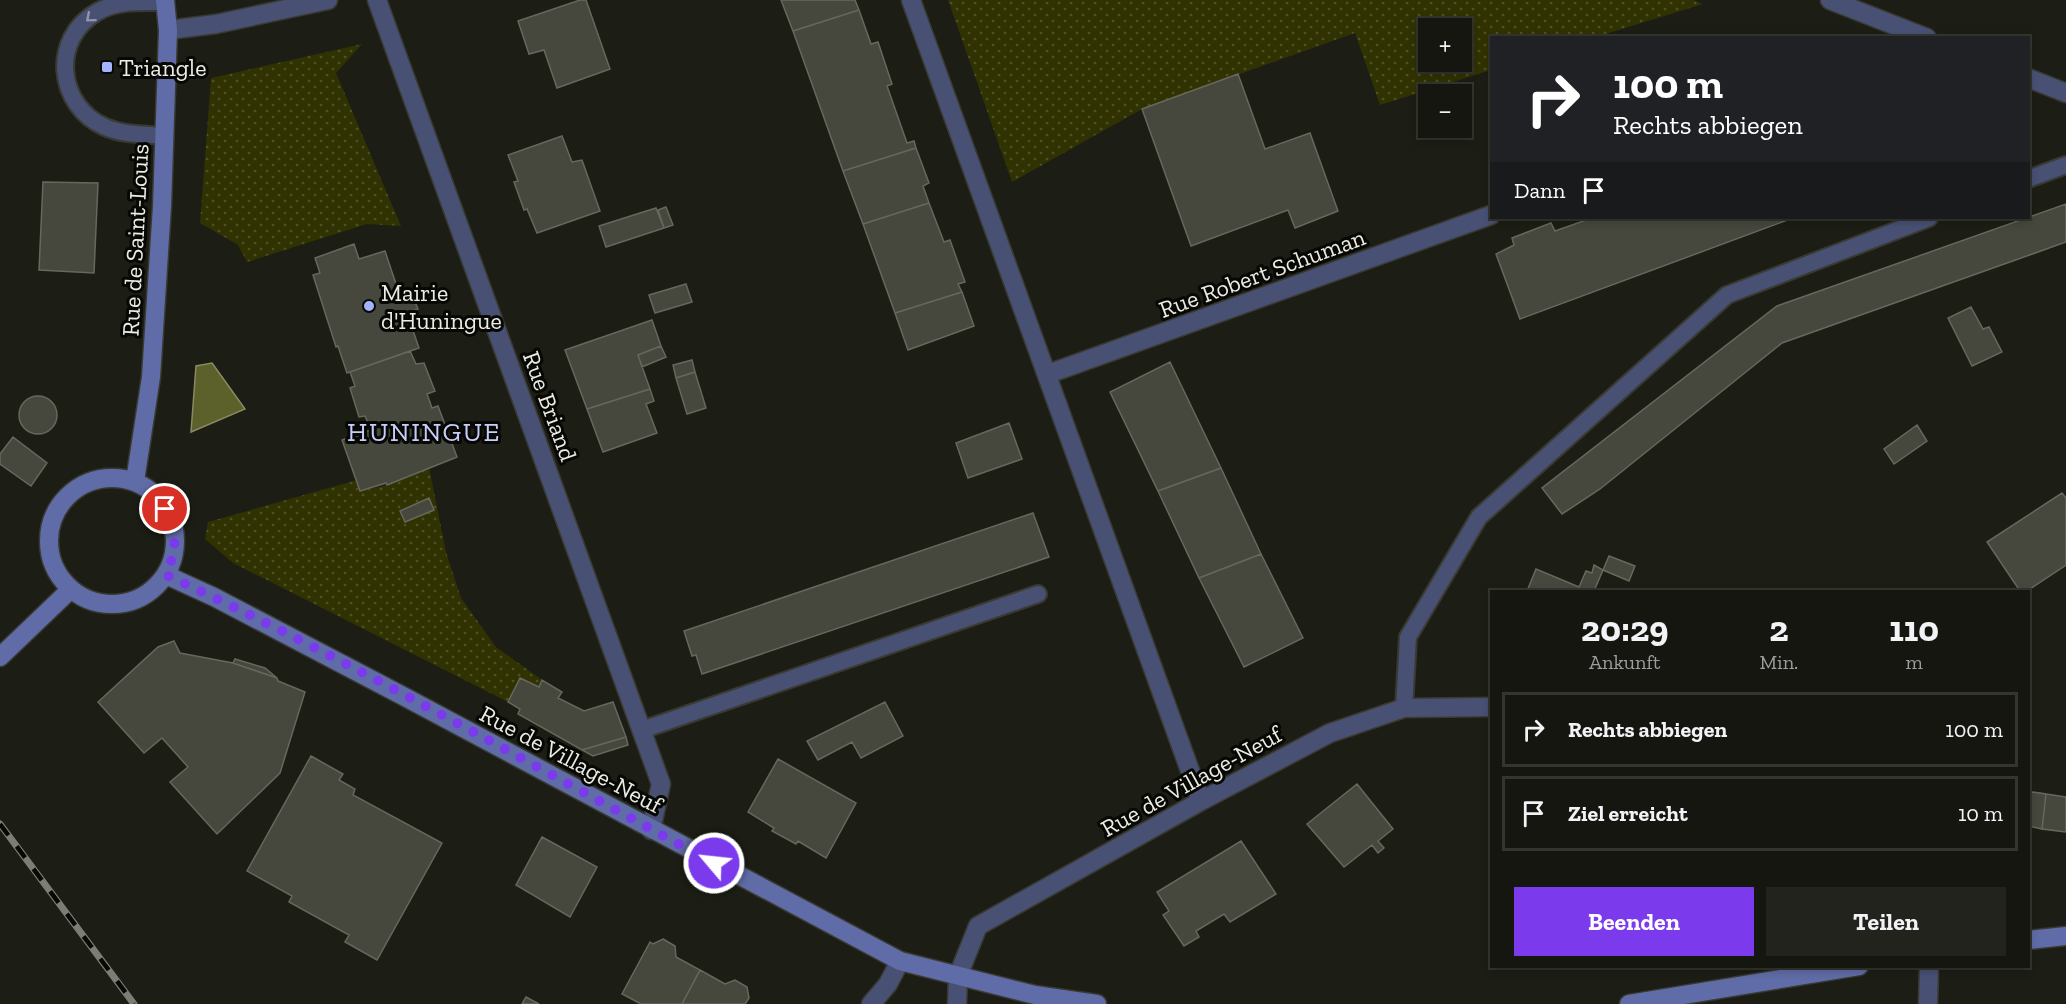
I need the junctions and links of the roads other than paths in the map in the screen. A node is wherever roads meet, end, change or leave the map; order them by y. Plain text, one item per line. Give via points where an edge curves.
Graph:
1 (328, 0) edge
2 (377, 0) edge
3 (911, 0) edge
4 (1830, 0) edge
5 (165, 1) edge
6 (168, 30) junction
7 (1920, 36) edge
8 (2030, 79) edge
9 (2066, 93) edge
10 (165, 136) junction
11 (2066, 165) edge
12 (2030, 178) edge
13 (1490, 215) edge
14 (1926, 219) edge
15 (1048, 374) junction
16 (135, 481) junction
17 (166, 575) junction
18 (70, 590) junction
19 (1038, 594) dead end
20 (0, 657) edge
21 (1490, 707) edge
22 (1404, 708) junction
23 (642, 730) junction
24 (1201, 801) junction
25 (651, 830) junction
26 (2066, 936) edge
27 (2030, 940) edge
28 (900, 961) junction
29 (1847, 968) edge
30 (1929, 968) edge
31 (958, 976) junction
32 (871, 1004) edge
33 (957, 1004) edge
34 (1096, 1004) edge
35 (1629, 1004) edge
36 (1928, 1004) edge

1 - 6 street
2 - 23 street, Rue Briand
3 - 15 street
4 - 7 street
5 - 6 street, Rue de Saint-Louis
5 -> 10 lane via 123,3 86,20 65,55 63,76 79,107 94,121 117,131
6 - 10 street, Rue de Saint-Louis
8 - 9 street
10 - 16 street, Rue de Saint-Louis via 151,377
11 - 12 lane
13 - 15 street, Rue Robert Schuman
14 - 22 lane via 1727,295 1479,517 1408,637
15 - 24 street
16 - 17 street via 157,495 174,524 176,550
16 - 18 street via 119,476 96,478 75,488 58,505 49,526 48,550 56,572
17 - 18 street via 147,594 121,604 95,603
17 - 25 street, Rue de Village-Neuf via 382,685
18 - 20 street
19 - 23 lane
21 - 22 street, Rue de Village-Neuf
22 - 24 street, Rue de Village-Neuf via 1330,733
23 - 25 street, Rue Briand via 661,784
24 - 31 street, Rue de Village-Neuf via 978,927
25 - 28 street, Rue de Village-Neuf
26 - 27 street
28 - 31 street, Rue de Village-Neuf
28 - 32 street
29 - 35 street
30 - 36 street
31 - 33 street
31 - 34 street, Rue de Village-Neuf via 1035,995

